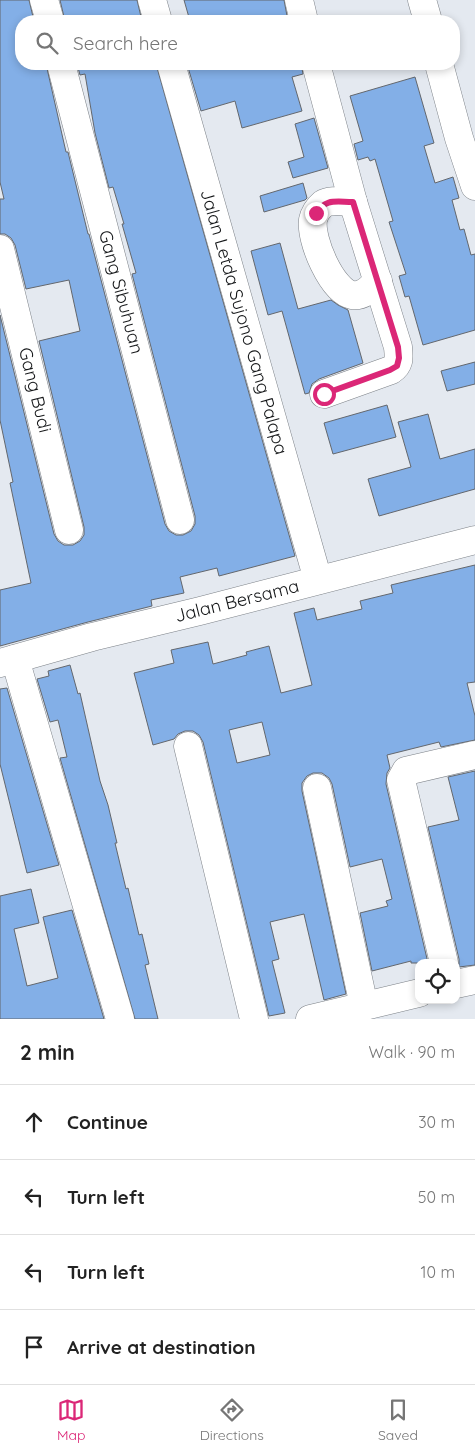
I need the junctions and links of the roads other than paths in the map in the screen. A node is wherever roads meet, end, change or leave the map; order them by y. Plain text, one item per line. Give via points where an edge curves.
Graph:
1 (44, 0) edge
2 (152, 0) edge
3 (299, 0) edge
4 (422, 0) edge
5 (48, 15) edge
6 (156, 15) edge
7 (303, 15) edge
8 (426, 15) edge
9 (63, 70) edge
10 (173, 70) edge
11 (318, 70) edge
12 (441, 70) edge
13 (467, 137) edge
14 (475, 186) edge
15 (353, 202) junction
16 (0, 249) edge
17 (378, 281) junction
18 (324, 394) dead end
19 (180, 520) dead end
20 (69, 530) dead end
21 (475, 540) edge
22 (318, 580) junction
23 (8, 661) edge
24 (188, 746) dead end
25 (475, 755) edge
26 (317, 788) dead end
27 (443, 959) edge
28 (475, 980) edge
29 (460, 983) edge
30 (415, 993) edge
31 (364, 1006) junction
32 (120, 1019) edge
33 (254, 1019) edge
34 (310, 1019) edge

1 - 5 street
2 - 6 street
3 - 7 street
4 - 8 street
9 - 19 street, Gang Sibuhuan
10 - 22 street, Jalan Letda Sujono Gang Palapa
11 - 15 street
12 - 13 street
13 - 14 street
15 - 17 street
15 - 17 street via 326,202 321,205 313,220 317,245 333,280 351,295 367,292
16 - 20 street, Gang Budi
17 - 18 street via 398,347 397,366
21 - 22 street, Jalan Bersama
22 - 23 street, Jalan Bersama
23 - 32 street
24 - 33 street
25 - 27 street via 406,771 401,780
26 - 31 street
28 - 29 street
30 - 31 street
31 - 34 street

